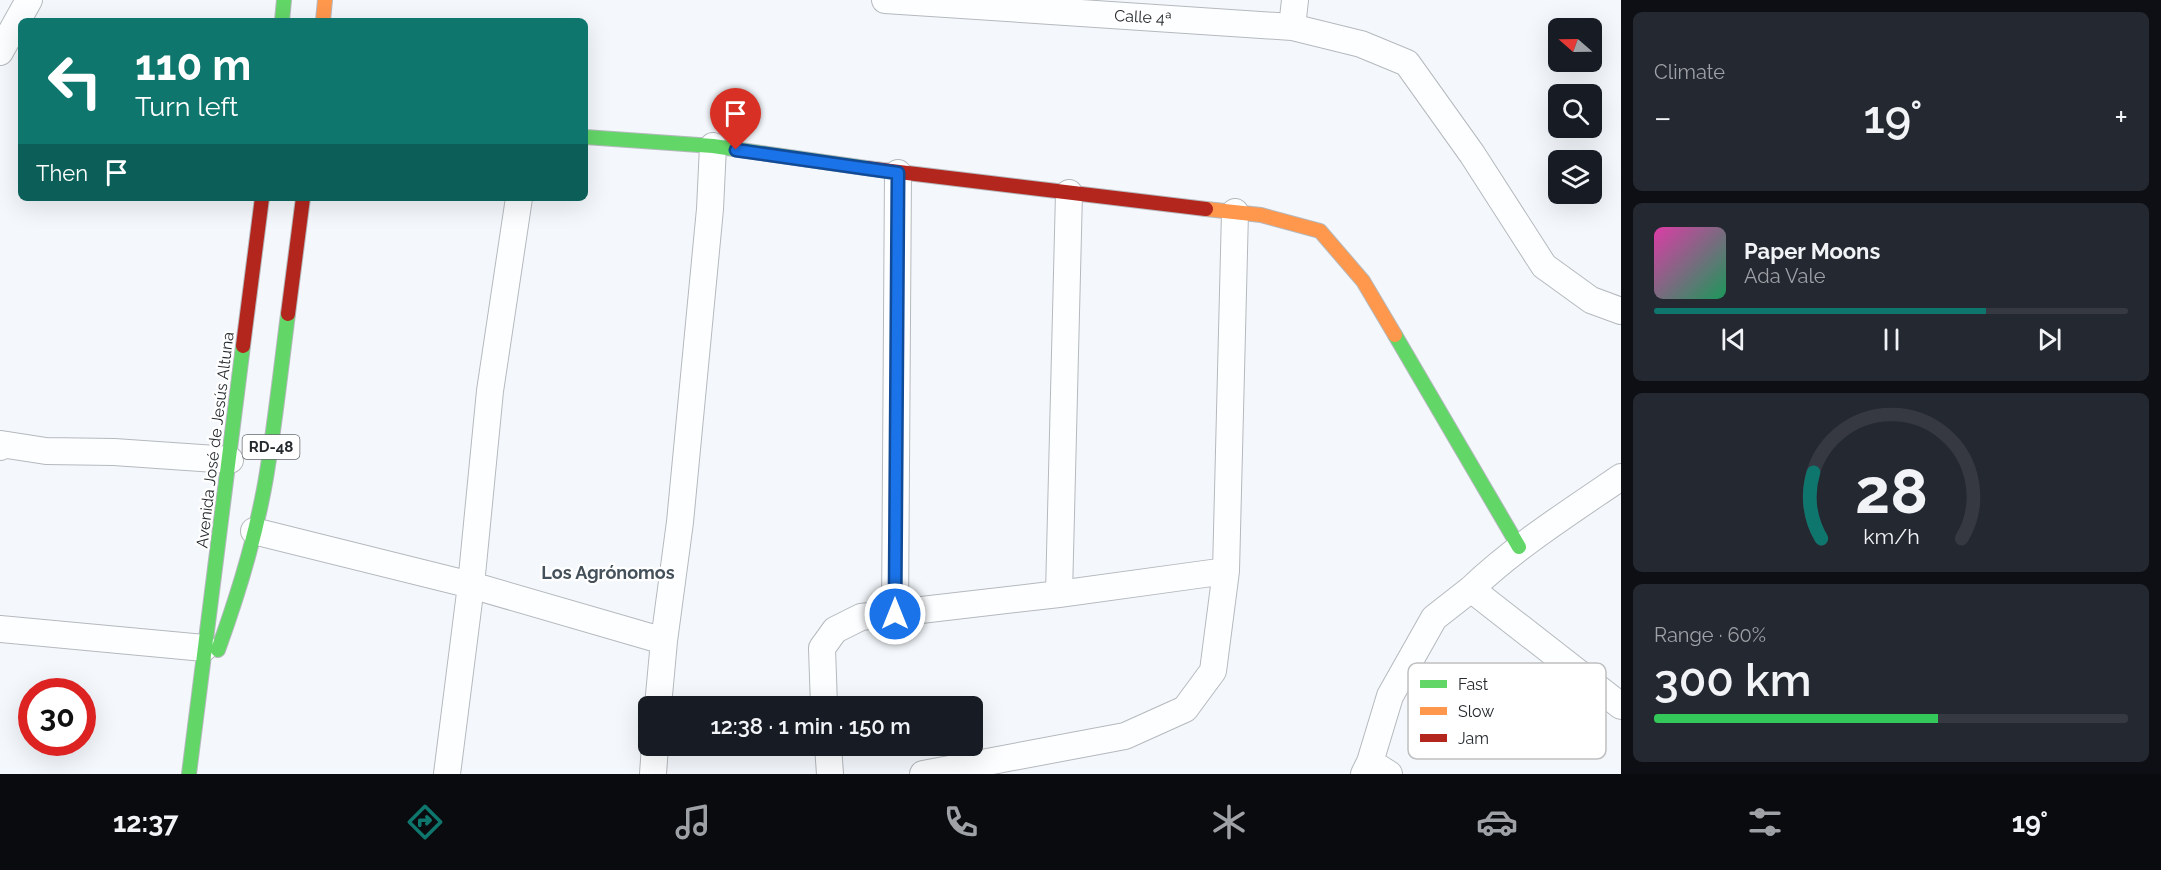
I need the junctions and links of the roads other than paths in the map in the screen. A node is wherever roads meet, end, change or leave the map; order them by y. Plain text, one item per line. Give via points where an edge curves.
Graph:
1 (30, 0) edge
2 (284, 0) edge
3 (325, 0) edge
4 (885, 0) edge
5 (1295, 0) edge
6 (952, 3) edge
7 (20, 18) edge
8 (282, 18) edge
9 (323, 18) edge
10 (18, 21) edge
11 (1292, 27) junction
12 (0, 52) edge
13 (588, 137) edge
14 (713, 146) junction
15 (898, 173) junction
16 (1070, 193) junction
17 (262, 201) edge
18 (303, 201) edge
19 (519, 201) edge
20 (1235, 212) junction
21 (1621, 311) edge
22 (0, 445) edge
23 (230, 460) junction
24 (1621, 477) edge
25 (255, 531) junction
26 (1519, 548) junction
27 (1226, 571) junction
28 (471, 585) junction
29 (1472, 589) junction
30 (1059, 594) junction
31 (895, 614) junction
32 (0, 629) edge
33 (664, 642) junction
34 (204, 648) junction
35 (1409, 663) edge
36 (1566, 663) edge
37 (1408, 664) edge
38 (199, 686) junction
39 (1606, 694) edge
40 (659, 696) edge
41 (824, 696) edge
42 (1621, 706) edge
43 (654, 756) edge
44 (829, 756) edge
45 (1374, 770) edge
46 (189, 774) edge
47 (447, 774) edge
48 (652, 774) edge
49 (830, 774) edge
50 (923, 774) edge

1 - 7 street
2 - 8 main road
3 - 9 main road
4 - 6 street, Calle 4ª
5 - 11 street
6 - 11 street, Calle 4ª
10 - 12 street
11 - 21 street, Calle 4ª via 1361,44 1407,63 1544,266 1592,300
13 - 14 main road
14 - 15 main road
14 - 33 street via 680,522
15 - 16 main road
15 - 31 street
16 - 20 main road
16 - 30 street
17 - 23 main road, Avenida José de Jesús Altuna / RD-48
18 - 25 main road, Avenida José de Jesús Altuna / RD-48 via 266,479
19 - 28 street via 490,391
20 - 26 main road via 1320,231 1355,272
20 - 27 street
22 - 23 street
23 - 34 main road, Avenida José de Jesús Altuna / RD-48
24 - 26 street
25 - 28 street
25 - 38 main road, Avenida José de Jesús Altuna / RD-48 via 230,616
26 - 29 street
27 - 30 street
27 - 50 street via 1213,671 1185,709 1125,736
28 - 33 street
28 - 47 street
29 - 35 street via 1434,618
29 - 36 street
30 - 31 street
31 - 41 street via 861,617 835,630 822,648
32 - 34 street
33 - 40 street
34 - 38 main road, Avenida José de Jesús Altuna / RD-48
37 - 45 street via 1390,696
38 - 46 main road, Avenida José de Jesús Altuna / RD-48
39 - 42 street
43 - 48 street
44 - 49 street

